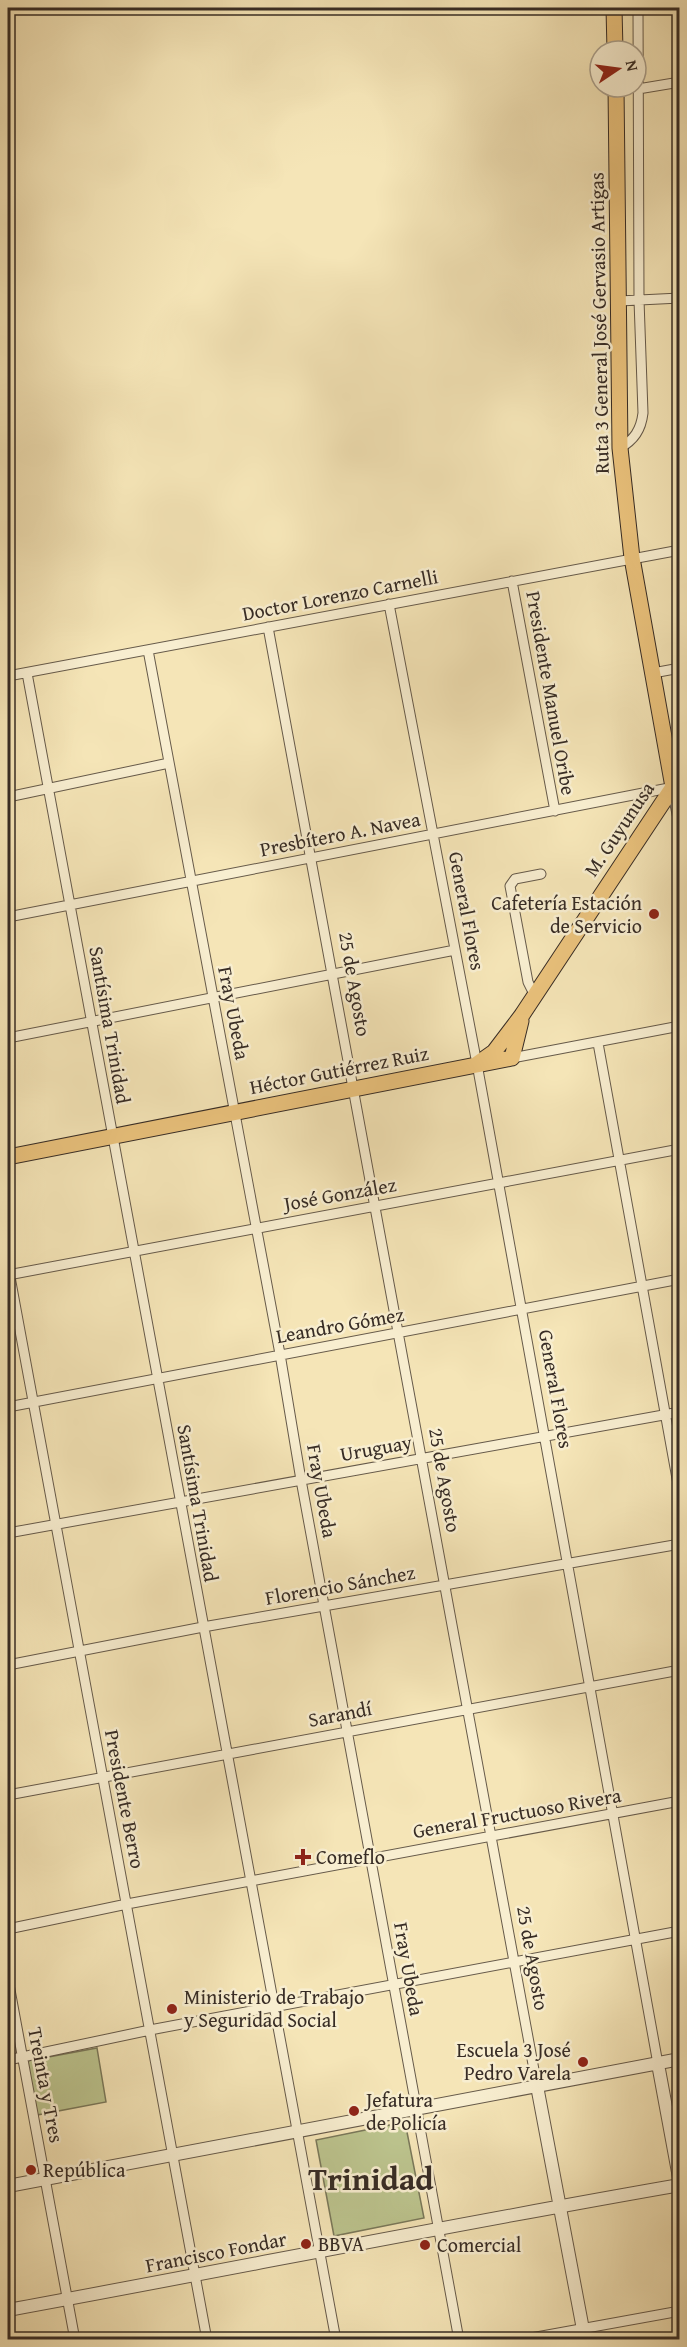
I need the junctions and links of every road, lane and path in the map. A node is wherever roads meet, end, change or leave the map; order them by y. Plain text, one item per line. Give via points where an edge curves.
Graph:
1 (607, 8) edge
2 (614, 8) edge
3 (638, 8) edge
4 (615, 30) junction
5 (615, 39) edge
6 (638, 39) edge
7 (680, 82) edge
8 (648, 87) edge
9 (616, 99) edge
10 (638, 99) edge
11 (680, 298) edge
12 (639, 300) junction
13 (619, 301) junction
14 (620, 448) junction
15 (680, 549) edge
16 (632, 558) junction
17 (512, 581) junction
18 (388, 604) junction
19 (268, 627) junction
20 (148, 650) junction
21 (680, 668) edge
22 (27, 673) junction
23 (652, 673) junction
24 (8, 676) edge
25 (169, 763) junction
26 (676, 786) edge
27 (48, 788) junction
28 (8, 797) edge
29 (555, 811) junction
30 (680, 821) edge
31 (433, 835) junction
32 (311, 858) junction
33 (541, 874) dead end
34 (191, 882) junction
35 (70, 904) junction
36 (8, 917) edge
37 (455, 951) junction
38 (334, 974) junction
39 (534, 994) junction
40 (213, 997) junction
41 (522, 1015) junction
42 (92, 1021) junction
43 (680, 1026) edge
44 (8, 1038) edge
45 (504, 1039) junction
46 (598, 1043) junction
47 (512, 1058) junction
48 (477, 1064) junction
49 (354, 1089) junction
50 (235, 1112) junction
51 (112, 1137) junction
52 (680, 1149) edge
53 (8, 1157) edge
54 (620, 1159) junction
55 (498, 1182) junction
56 (376, 1206) junction
57 (256, 1228) junction
58 (133, 1251) junction
59 (8, 1272) edge
60 (680, 1279) edge
61 (641, 1286) junction
62 (521, 1310) junction
63 (399, 1333) junction
64 (280, 1354) junction
65 (158, 1378) junction
66 (32, 1402) junction
67 (8, 1407) edge
68 (680, 1412) edge
69 (665, 1415) junction
70 (544, 1437) junction
71 (421, 1459) junction
72 (301, 1480) junction
73 (680, 1495) edge
74 (180, 1502) junction
75 (55, 1524) junction
76 (8, 1533) edge
77 (680, 1544) edge
78 (567, 1564) junction
79 (444, 1586) junction
80 (324, 1606) junction
81 (203, 1627) junction
82 (79, 1650) junction
83 (8, 1665) edge
84 (680, 1670) edge
85 (589, 1688) junction
86 (467, 1709) junction
87 (347, 1731) junction
88 (227, 1754) junction
89 (103, 1777) junction
90 (8, 1795) edge
91 (680, 1801) edge
92 (613, 1814) junction
93 (491, 1836) junction
94 (370, 1857) junction
95 (250, 1881) junction
96 (126, 1904) junction
97 (8, 1929) edge
98 (680, 1931) edge
99 (636, 1939) junction
100 (513, 1963) junction
101 (8, 1979) edge
102 (393, 1984) junction
103 (274, 2007) junction
104 (150, 2030) junction
105 (22, 2057) junction
106 (8, 2060) edge
107 (680, 2060) edge
108 (658, 2064) junction
109 (537, 2086) junction
110 (416, 2108) junction
111 (297, 2131) junction
112 (173, 2154) junction
113 (45, 2178) junction
114 (680, 2184) edge
115 (8, 2186) edge
116 (560, 2206) junction
117 (438, 2229) junction
118 (319, 2251) junction
119 (194, 2277) junction
120 (67, 2299) junction
121 (8, 2310) edge
122 (680, 2311) edge
123 (584, 2334) edge
124 (75, 2340) edge
125 (207, 2340) edge
126 (336, 2340) edge
127 (459, 2340) edge
128 (520, 2340) edge

1 - 4 highway
2 - 4 highway
3 - 6 street
4 - 5 highway
7 - 8 street
9 - 13 highway, Ruta 3 General José Gervasio Artigas
10 - 12 street
11 - 12 street
12 - 13 street
12 - 14 street via 642,423
13 - 14 highway, Ruta 3 General José Gervasio Artigas
14 - 16 highway, Ruta 3 General José Gervasio Artigas
15 - 16 street, Doctor Lorenzo Carnelli
16 - 17 street, Doctor Lorenzo Carnelli
16 - 23 highway, Ruta 3 General José Gervasio Artigas
17 - 18 street, Doctor Lorenzo Carnelli
17 - 29 street, Presidente Manuel Oribe
18 - 19 street, Doctor Lorenzo Carnelli
18 - 31 street, General Flores
19 - 20 street, Doctor Lorenzo Carnelli
19 - 32 street, 25 de Agosto
20 - 22 street, Doctor Lorenzo Carnelli
20 - 25 street, Fray Ubeda
21 - 23 street
22 - 24 street, Doctor Lorenzo Carnelli
22 - 27 street, Santísima Trinidad
23 - 26 highway, Ruta 3 General José Gervasio Artigas
25 - 27 street
25 - 34 street, Fray Ubeda
26 - 29 street, Presbítero A. Navea
26 - 30 street
26 - 39 highway, M. Guyunusa
27 - 28 street
27 - 35 street, Santísima Trinidad
29 - 31 street, Presbítero A. Navea
31 - 32 street, Presbítero A. Navea
31 - 37 street, General Flores
32 - 34 street, Presbítero A. Navea
32 - 38 street, 25 de Agosto
33 - 39 street via 514,879 510,886 528,982
34 - 35 street, Presbítero A. Navea
34 - 40 street, Fray Ubeda
35 - 36 street, Presbítero A. Navea
35 - 42 street, Santísima Trinidad
37 - 38 street
37 - 48 street, General Flores
38 - 40 street
38 - 49 street, 25 de Agosto
39 - 41 highway, M. Guyunusa
40 - 42 street
40 - 50 street, Fray Ubeda
41 - 45 highway, M. Guyunusa
41 - 47 highway, M. Guyunusa
42 - 44 street
42 - 51 street, Santísima Trinidad
43 - 46 street, Héctor Gutiérrez Ruiz
45 - 47 highway
45 - 48 highway, M. Guyunusa via 488,1059
46 - 47 street, Héctor Gutiérrez Ruiz
46 - 54 street
47 - 48 highway, Héctor Gutiérrez Ruiz
48 - 49 highway, Héctor Gutiérrez Ruiz
48 - 55 street, General Flores
49 - 50 highway, Héctor Gutiérrez Ruiz
49 - 56 street, 25 de Agosto
50 - 51 highway, Héctor Gutiérrez Ruiz
50 - 57 street, Fray Ubeda
51 - 53 highway, Héctor Gutiérrez Ruiz
51 - 58 street, Santísima Trinidad
52 - 54 street, José González
54 - 55 street, José González
54 - 61 street
55 - 56 street, José González
55 - 62 street, General Flores
56 - 57 street, José González
56 - 63 street, 25 de Agosto
57 - 58 street, José González
57 - 64 street, Fray Ubeda
58 - 59 street, José González
58 - 65 street, Santísima Trinidad
59 - 66 street, Presidente Berro
60 - 61 street, Leandro Gómez
61 - 62 street, Leandro Gómez
61 - 69 street
62 - 63 street, Leandro Gómez
62 - 70 street, General Flores
63 - 64 street, Leandro Gómez
63 - 71 street, 25 de Agosto
64 - 65 street, Leandro Gómez
64 - 72 street, Fray Ubeda
65 - 66 street, Leandro Gómez
65 - 74 street, Santísima Trinidad
66 - 67 street, Leandro Gómez
66 - 75 street, Presidente Berro
68 - 69 street, Uruguay
69 - 70 street, Uruguay
69 - 73 street
70 - 71 street, Uruguay
70 - 78 street, General Flores
71 - 72 street, Uruguay
71 - 79 street, 25 de Agosto
72 - 74 street, Uruguay
72 - 80 street, Fray Ubeda
74 - 75 street, Uruguay
74 - 81 street, Santísima Trinidad
75 - 76 street, Uruguay
75 - 82 street, Presidente Berro
77 - 78 street, Florencio Sánchez
78 - 79 street, Florencio Sánchez
78 - 85 street, General Flores
79 - 80 street, Florencio Sánchez
79 - 86 street, 25 de Agosto
80 - 81 street, Florencio Sánchez
80 - 87 street, Fray Ubeda
81 - 82 street, Florencio Sánchez
81 - 88 street, Santísima Trinidad
82 - 83 street, Florencio Sánchez
82 - 89 street, Presidente Berro
84 - 85 street, Sarandí
85 - 86 street, Sarandí
85 - 92 street, General Flores
86 - 87 street, Sarandí
86 - 93 street, 25 de Agosto
87 - 88 street, Sarandí
87 - 94 street, Fray Ubeda
88 - 89 street, Sarandí
88 - 95 street, Santísima Trinidad
89 - 90 street, Sarandí
89 - 96 street, Presidente Berro
91 - 92 street, General Fructuoso Rivera
92 - 93 street, General Fructuoso Rivera
92 - 99 street, General Flores
93 - 94 street, General Fructuoso Rivera
93 - 100 street, 25 de Agosto
94 - 95 street, General Fructuoso Rivera
94 - 102 street, Fray Ubeda
95 - 96 street, General Fructuoso Rivera
95 - 103 street, Santísima Trinidad
96 - 97 street, General Fructuoso Rivera
96 - 104 street, Presidente Berro
98 - 99 street
99 - 100 street
99 - 108 street, General Flores
100 - 102 street
100 - 109 street, 25 de Agosto
101 - 105 street, Treinta y Tres
102 - 103 street
102 - 110 street, Fray Ubeda
103 - 104 street
103 - 111 street, Santísima Trinidad
104 - 105 street
104 - 112 street, Presidente Berro
105 - 106 street
105 - 113 street, Treinta y Tres
107 - 108 street
108 - 109 street
108 - 114 street, General Flores
109 - 110 street
109 - 116 street, 25 de Agosto
110 - 111 street
110 - 117 street, Fray Ubeda
111 - 112 street
111 - 118 street, Santísima Trinidad
112 - 113 street
112 - 119 street, Presidente Berro
113 - 115 street
113 - 120 street, Treinta y Tres
114 - 116 street, Francisco Fondar
116 - 117 street, Francisco Fondar
116 - 123 street, 25 de Agosto
117 - 118 street, Francisco Fondar
117 - 127 street, Fray Ubeda
118 - 119 street, Francisco Fondar
118 - 126 street, Santísima Trinidad
119 - 120 street, Francisco Fondar
119 - 125 street, Presidente Berro
120 - 121 street, Francisco Fondar
120 - 124 street, Treinta y Tres
122 - 123 street
123 - 128 street

